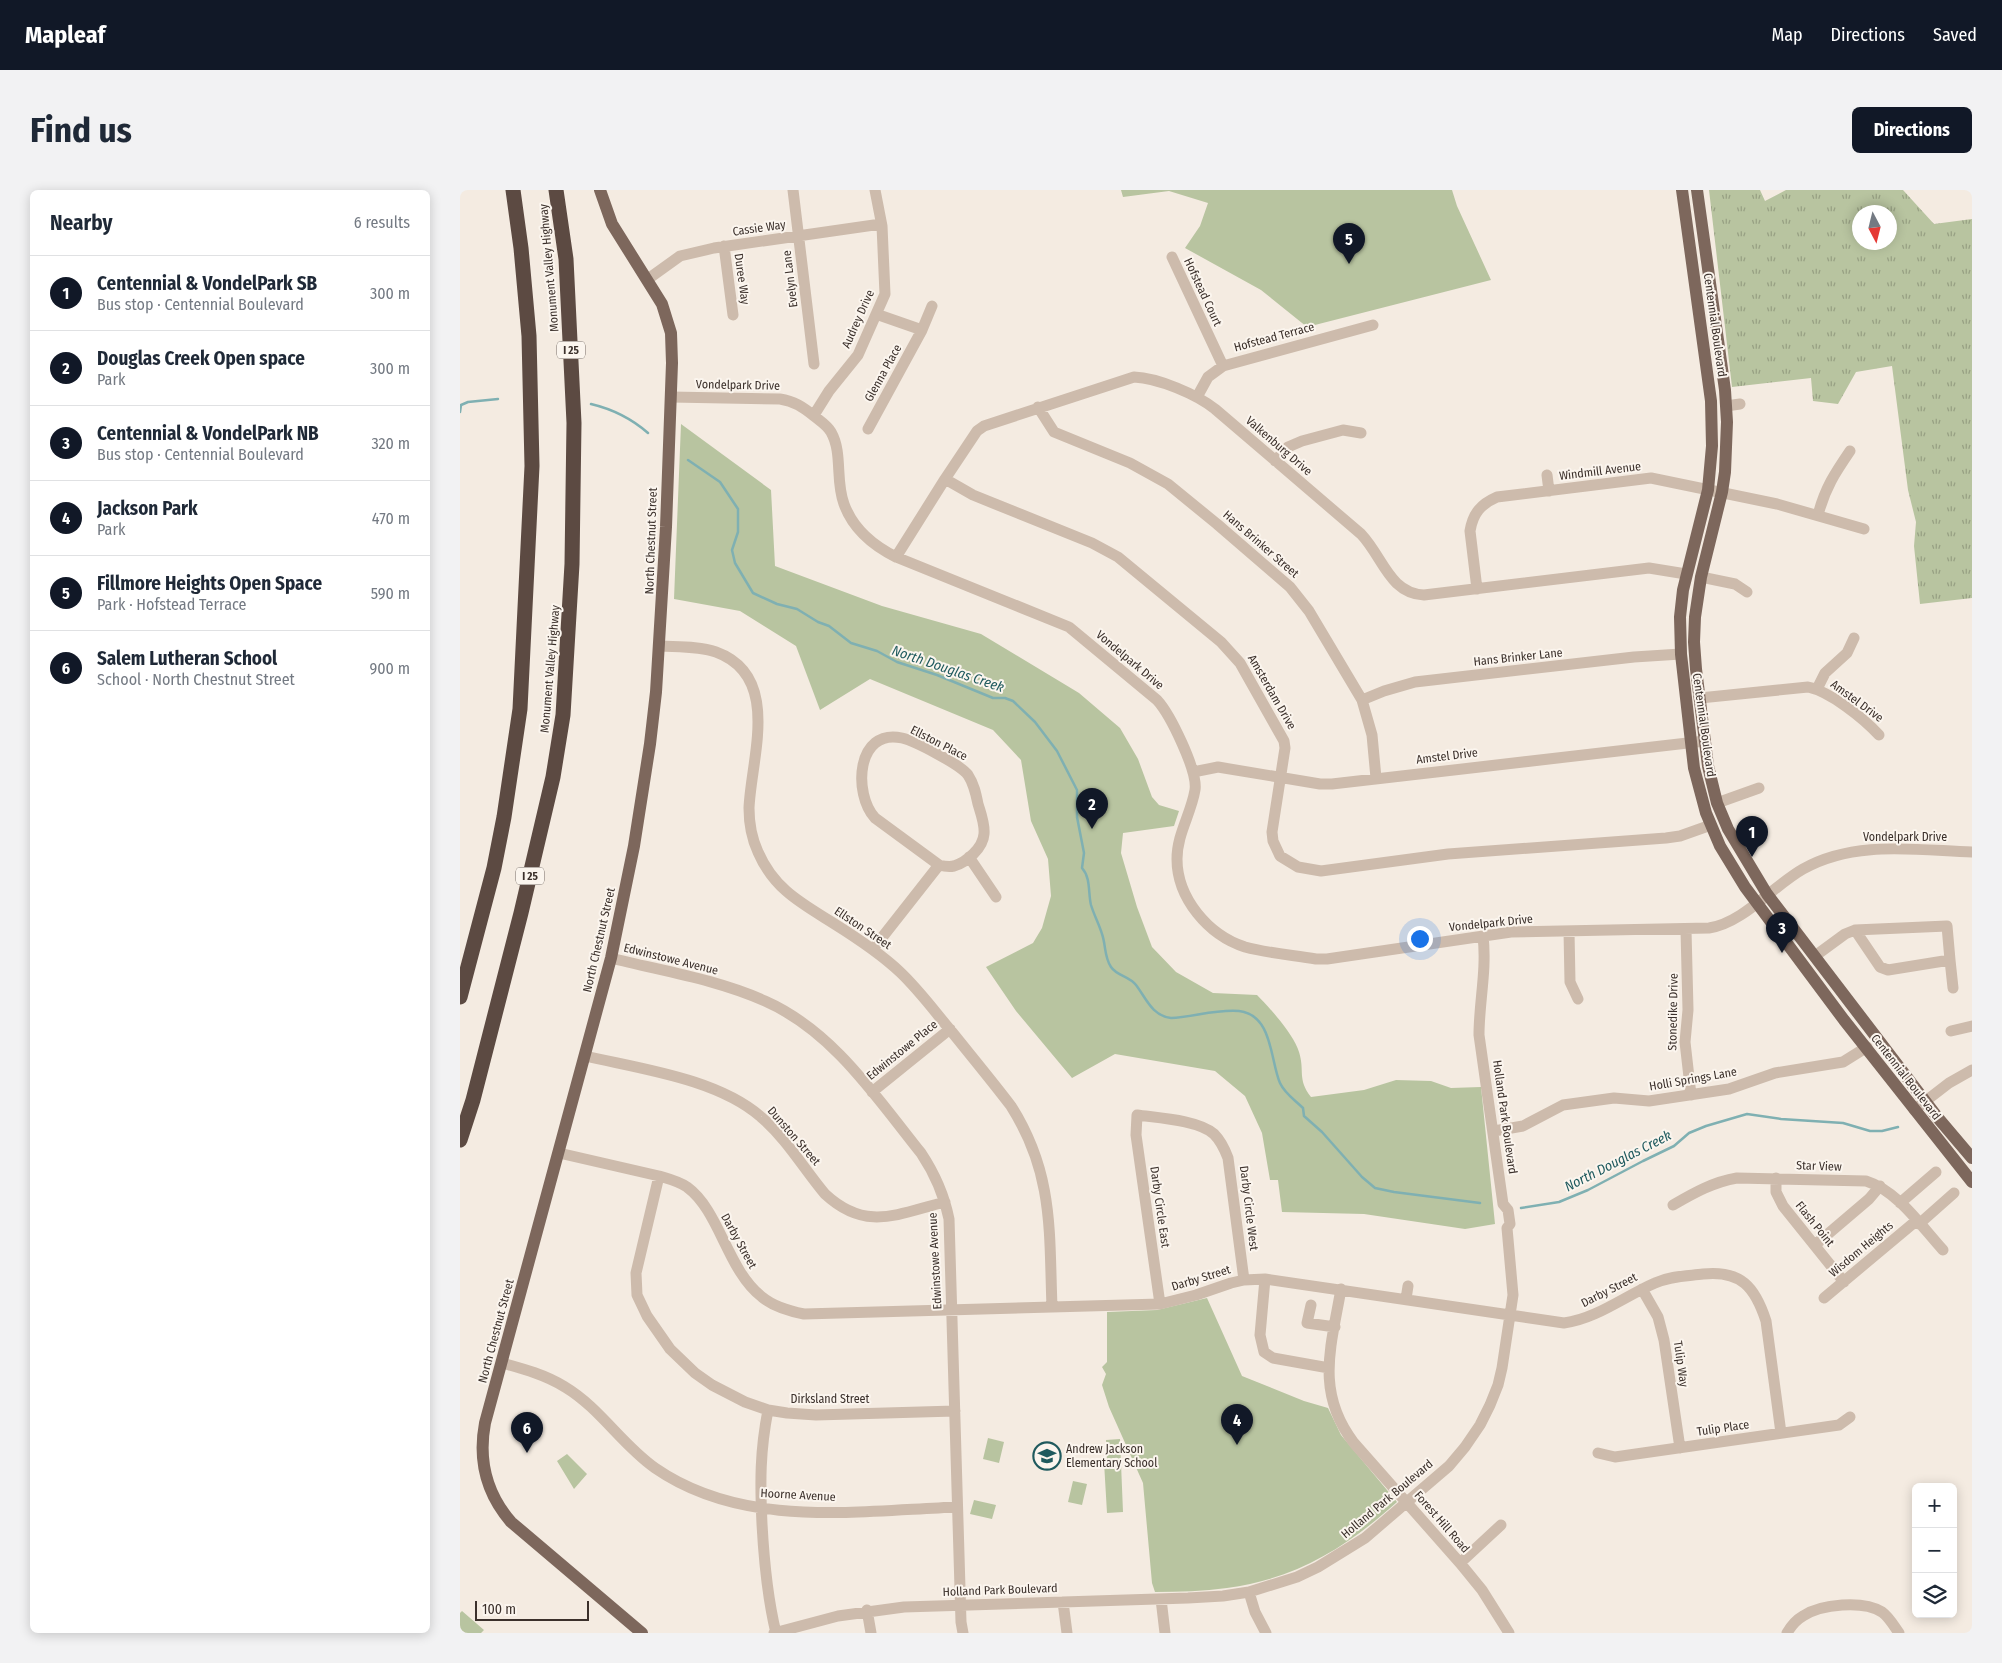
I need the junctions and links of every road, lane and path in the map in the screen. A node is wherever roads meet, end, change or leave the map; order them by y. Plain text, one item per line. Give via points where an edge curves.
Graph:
1 (513, 190) edge
2 (556, 190) edge
3 (600, 190) edge
4 (793, 190) edge
5 (875, 190) edge
6 (1682, 190) edge
7 (1697, 190) edge
8 (881, 224) junction
9 (799, 236) junction
10 (724, 246) junction
11 (1172, 257) dead end
12 (648, 279) junction
13 (932, 306) dead end
14 (876, 314) junction
15 (733, 315) dead end
16 (1373, 325) dead end
17 (922, 330) junction
18 (814, 364) dead end
19 (1223, 366) junction
20 (670, 397) junction
21 (1197, 397) junction
22 (1740, 404) dead end
23 (1726, 406) junction
24 (1038, 407) junction
25 (814, 416) junction
26 (868, 429) dead end
27 (1361, 433) dead end
28 (1850, 451) dead end
29 (1275, 461) junction
30 (1547, 475) dead end
31 (945, 479) junction
32 (1708, 490) junction
33 (1548, 491) junction
34 (1722, 492) junction
35 (1818, 515) junction
36 (1864, 529) dead end
37 (896, 557) junction
38 (1686, 574) junction
39 (1701, 577) junction
40 (1477, 589) junction
41 (1747, 592) dead end
42 (1854, 638) dead end
43 (660, 646) junction
44 (1680, 654) junction
45 (1816, 689) junction
46 (1700, 698) junction
47 (1362, 700) junction
48 (1879, 735) dead end
49 (1705, 741) junction
50 (1690, 742) junction
51 (1193, 772) junction
52 (1281, 778) junction
53 (1376, 778) junction
54 (1759, 788) dead end
55 (1717, 803) junction
56 (1710, 825) junction
57 (1972, 852) edge
58 (969, 857) junction
59 (938, 865) junction
60 (1767, 894) junction
61 (996, 897) dead end
62 (1756, 903) junction
63 (1686, 930) junction
64 (1854, 930) junction
65 (1569, 931) junction
66 (1483, 936) junction
67 (873, 949) junction
68 (1815, 956) junction
69 (611, 958) junction
70 (1950, 960) junction
71 (1953, 988) dead end
72 (460, 996) edge
73 (1578, 1000) dead end
74 (1972, 1026) edge
75 (950, 1030) junction
76 (1951, 1031) dead end
77 (1866, 1047) junction
78 (586, 1056) junction
79 (1972, 1070) edge
80 (872, 1092) junction
81 (1691, 1095) junction
82 (1926, 1101) junction
83 (1916, 1113) junction
84 (1137, 1115) joint
85 (1494, 1131) junction
86 (460, 1140) edge
87 (559, 1153) junction
88 (1970, 1156) edge
89 (1936, 1172) dead end
90 (658, 1176) junction
91 (1776, 1178) junction
92 (1972, 1182) edge
93 (1880, 1186) junction
94 (1954, 1194) dead end
95 (945, 1202) junction
96 (1900, 1203) junction
97 (1673, 1205) dead end
98 (1917, 1223) junction
99 (1815, 1245) junction
100 (1943, 1250) dead end
101 (1265, 1279) junction
102 (1244, 1280) junction
103 (1844, 1282) junction
104 (1408, 1286) dead end
105 (1341, 1289) junction
106 (1642, 1289) junction
107 (1824, 1298) dead end
108 (1406, 1299) junction
109 (1160, 1304) junction
110 (1311, 1305) dead end
111 (1052, 1307) junction
112 (952, 1310) junction
113 (1511, 1315) junction
114 (1335, 1327) junction
115 (502, 1364) junction
116 (1329, 1368) junction
117 (768, 1410) junction
118 (955, 1411) junction
119 (1850, 1417) dead end
120 (1781, 1433) junction
121 (1680, 1448) junction
122 (1598, 1453) dead end
123 (1407, 1502) junction
124 (957, 1507) junction
125 (762, 1508) junction
126 (1501, 1525) dead end
127 (1460, 1563) junction
128 (1249, 1592) junction
129 (1161, 1599) junction
130 (1063, 1602) junction
131 (961, 1605) junction
132 (868, 1610) junction
133 (1505, 1632) edge
134 (642, 1633) edge
135 (775, 1633) edge
136 (871, 1633) edge
137 (964, 1633) edge
138 (1067, 1633) edge
139 (1165, 1633) edge
140 (1266, 1633) edge
141 (1787, 1633) edge
142 (1899, 1633) edge

1 - 72 highway via 529,336 532,466 520,709 504,817 485,905
2 - 86 highway, Monument Valley Highway / I 25 via 566,259 574,423 572,564 563,716 521,913
3 - 12 main road, North Chestnut Street via 611,223
4 - 9 street, Evelyn Lane
5 - 8 street, Audrey Drive
6 - 32 main road, Centennial Boulevard via 1711,401 1712,446
7 - 23 main road, Centennial Boulevard
8 - 9 street, Cassie Way
8 - 14 street, Audrey Drive via 885,294
9 - 10 street, Cassie Way
9 - 18 street, Evelyn Lane
10 - 12 street, Cassie Way via 680,256
10 - 15 street, Duree Way
11 - 19 street, Hofstead Court
12 - 20 main road, North Chestnut Street via 662,304 670,328
13 - 17 street, Glenna Place
14 - 17 street
14 - 25 street, Audrey Drive via 858,355
16 - 19 street, Hofstead Terrace
17 - 26 street, Glenna Place
19 - 21 street, Hofstead Terrace via 1208,377
20 - 25 street, Vondelpark Drive via 780,399 796,403
20 - 43 main road, North Chestnut Street
21 - 24 street, Valkenburg Drive via 1151,379 1134,377
21 - 29 street, Valkenburg Drive
22 - 23 street
23 - 34 main road, Centennial Boulevard
24 - 31 street, Valkenburg Drive via 977,431
24 - 47 street, Hans Brinker Street via 1054,432 1130,463 1168,484 1282,579 1309,611
25 - 37 street, Vondelpark Drive via 833,438 841,494 848,513 870,542
27 - 29 street via 1343,430 1302,441 1288,448
28 - 35 street via 1830,480
29 - 40 street, Valkenburg Drive via 1361,534 1399,587 1424,595
30 - 33 street
31 - 37 street, Valkenburg Drive
31 - 52 street, Amsterdam Drive via 973,495 1092,543 1118,557 1221,642 1240,664 1281,734 1285,748
32 - 33 street, Windmill Avenue via 1651,478
32 - 34 street, Windmill Avenue
32 - 38 main road, Centennial Boulevard
33 - 40 street, Windmill Avenue via 1497,497 1474,514 1470,531
34 - 35 street, Windmill Avenue
34 - 39 main road, Centennial Boulevard
35 - 36 street, Windmill Avenue
37 - 51 street, Vondelpark Drive via 1069,627 1162,706
38 - 40 street, Valkenburg Drive via 1649,568
38 - 44 main road, Centennial Boulevard via 1680,616
39 - 41 street via 1735,584
39 - 46 main road, Centennial Boulevard via 1694,642
42 - 45 street via 1847,653 1825,673
43 - 67 street, Ellston Street via 718,653 733,662 747,678 759,708 749,807 757,850 773,878 796,901
43 - 69 main road, North Chestnut Street via 634,846
44 - 47 street, Hans Brinker Lane via 1415,682
44 - 50 main road, Centennial Boulevard
45 - 46 street, Amstel Drive via 1801,687
45 - 48 street, Amstel Drive
46 - 49 main road, Centennial Boulevard
47 - 53 street, Hans Brinker Street via 1372,735
49 - 50 street, Amstel Drive
49 - 55 main road, Centennial Boulevard
50 - 53 street, Amstel Drive
50 - 56 main road, Centennial Boulevard
51 - 52 street, Amstel Drive via 1218,767
51 - 66 street, Vondelpark Drive via 1195,789 1178,845 1181,884 1200,917 1232,941 1255,949 1327,959
52 - 53 street, Amstel Drive via 1320,784
52 - 56 street, Amsterdam Drive via 1272,832 1276,849 1280,856 1298,867 1321,871 1448,854 1666,838
54 - 55 street
55 - 60 main road, Centennial Boulevard via 1728,830
56 - 62 main road, Centennial Boulevard
57 - 60 street, Vondelpark Drive via 1854,851 1813,864
58 - 59 street via 953,866
58 - 59 street, Ellston Place via 982,842 984,827 973,783 967,774 959,766 904,739 876,742 864,759 862,770 862,791 868,811
58 - 61 street
59 - 67 street
60 - 62 street, Vondelpark Drive
60 - 68 main road, Centennial Boulevard
62 - 63 street, Vondelpark Drive via 1717,927
62 - 77 main road, Centennial Boulevard
63 - 65 street, Vondelpark Drive
63 - 81 street, Stonedike Drive via 1688,1002 1685,1042
64 - 68 street
64 - 70 street via 1884,969
64 - 70 street via 1947,926
65 - 66 street, Vondelpark Drive
65 - 73 street via 1570,982
66 - 85 street, Holland Park Boulevard via 1485,966 1479,1035
67 - 75 street, Ellston Street via 927,1000
68 - 82 main road, Centennial Boulevard
69 - 78 main road, North Chestnut Street
69 - 80 street, Edwinstowe Avenue via 736,989 766,1001 815,1032
70 - 71 street
74 - 76 street
75 - 80 street, Edwinstowe Place
75 - 111 street, Ellston Street via 1011,1106 1037,1159 1048,1206
77 - 81 street, Holli Springs Lane via 1843,1062 1775,1072 1737,1087
77 - 83 main road, Centennial Boulevard
78 - 87 main road, North Chestnut Street
78 - 95 street, Dunston Street via 695,1082 731,1096 762,1118 825,1194 849,1212 875,1218 888,1217
79 - 82 street
80 - 95 street, Edwinstowe Avenue via 921,1153 939,1184
81 - 85 street, Holli Springs Lane via 1649,1102 1614,1098 1563,1105 1523,1126
82 - 83 street
82 - 88 main road, Centennial Boulevard
83 - 92 main road, Centennial Boulevard
84 - 102 street, Darby Circle West via 1204,1128 1220,1142 1228,1158
84 - 109 street, Darby Circle East via 1136,1135
85 - 113 street, Holland Park Boulevard via 1503,1204 1508,1210 1510,1224 1507,1228 1513,1282
87 - 90 street, Darby Street
87 - 115 main road, North Chestnut Street
89 - 96 street
90 - 112 street, Darby Street via 675,1180 696,1194 741,1275 762,1298 774,1305 819,1315
90 - 117 street, Dirksland Street via 636,1273 635,1284 642,1306 670,1349 695,1372 728,1394
91 - 93 street, Star View via 1866,1182
91 - 97 street, Star View via 1737,1178 1717,1182
91 - 99 street, Flash Point via 1778,1198
93 - 96 street, Star View
93 - 99 street
94 - 98 street, Wisdom Heights
95 - 112 street, Edwinstowe Avenue via 949,1219
96 - 98 street, Star View
98 - 100 street, Star View
98 - 103 street, Wisdom Heights
99 - 103 street, Flash Point
101 - 102 street, Darby Street
101 - 105 street, Darby Street
101 - 116 street via 1260,1335 1264,1352 1273,1358
102 - 109 street, Darby Street
103 - 107 street, Wisdom Heights
104 - 108 street
105 - 108 street, Darby Street
105 - 114 street, Forest Hill Road
106 - 113 street, Darby Street via 1571,1322 1558,1324
106 - 120 street, Darby Street via 1665,1279 1716,1272 1736,1277 1754,1292 1766,1321
106 - 121 street, Tulip Way via 1658,1317 1664,1340
108 - 113 street, Darby Street
109 - 111 street, Darby Street
110 - 114 street via 1307,1323
111 - 112 street, Darby Street
112 - 118 street, Edwinstowe Avenue
113 - 123 street, Holland Park Boulevard via 1498,1385 1480,1425 1449,1466
114 - 116 street, Forest Hill Road
115 - 125 street, Hoorne Avenue via 531,1371 566,1387 641,1456 676,1481 716,1498
115 - 134 main road, North Chestnut Street via 482,1438 485,1476 495,1500 511,1522
116 - 123 street, Forest Hill Road via 1330,1396 1344,1430
117 - 118 street, Dirksland Street via 804,1415
117 - 125 street via 760,1456
118 - 124 street, Edwinstowe Avenue
119 - 120 street, Tulip Place via 1839,1425
120 - 121 street, Tulip Place
121 - 122 street, Tulip Place via 1615,1457
123 - 127 street, Forest Hill Road
123 - 128 street, Holland Park Boulevard via 1366,1538 1339,1556 1297,1577
124 - 125 street, Hoorne Avenue via 816,1512
124 - 131 street, Edwinstowe Avenue
125 - 135 street via 764,1571
126 - 127 street
127 - 133 street, Forest Hill Road via 1482,1590
128 - 129 street, Holland Park Boulevard
128 - 140 street
129 - 130 street, Holland Park Boulevard
129 - 139 street
130 - 131 street, Holland Park Boulevard
130 - 138 street
131 - 132 street, Holland Park Boulevard
131 - 137 street, Edwinstowe Avenue
132 - 135 street, Holland Park Boulevard
132 - 136 street
141 - 142 street via 1793,1624 1812,1611 1853,1604 1883,1613

